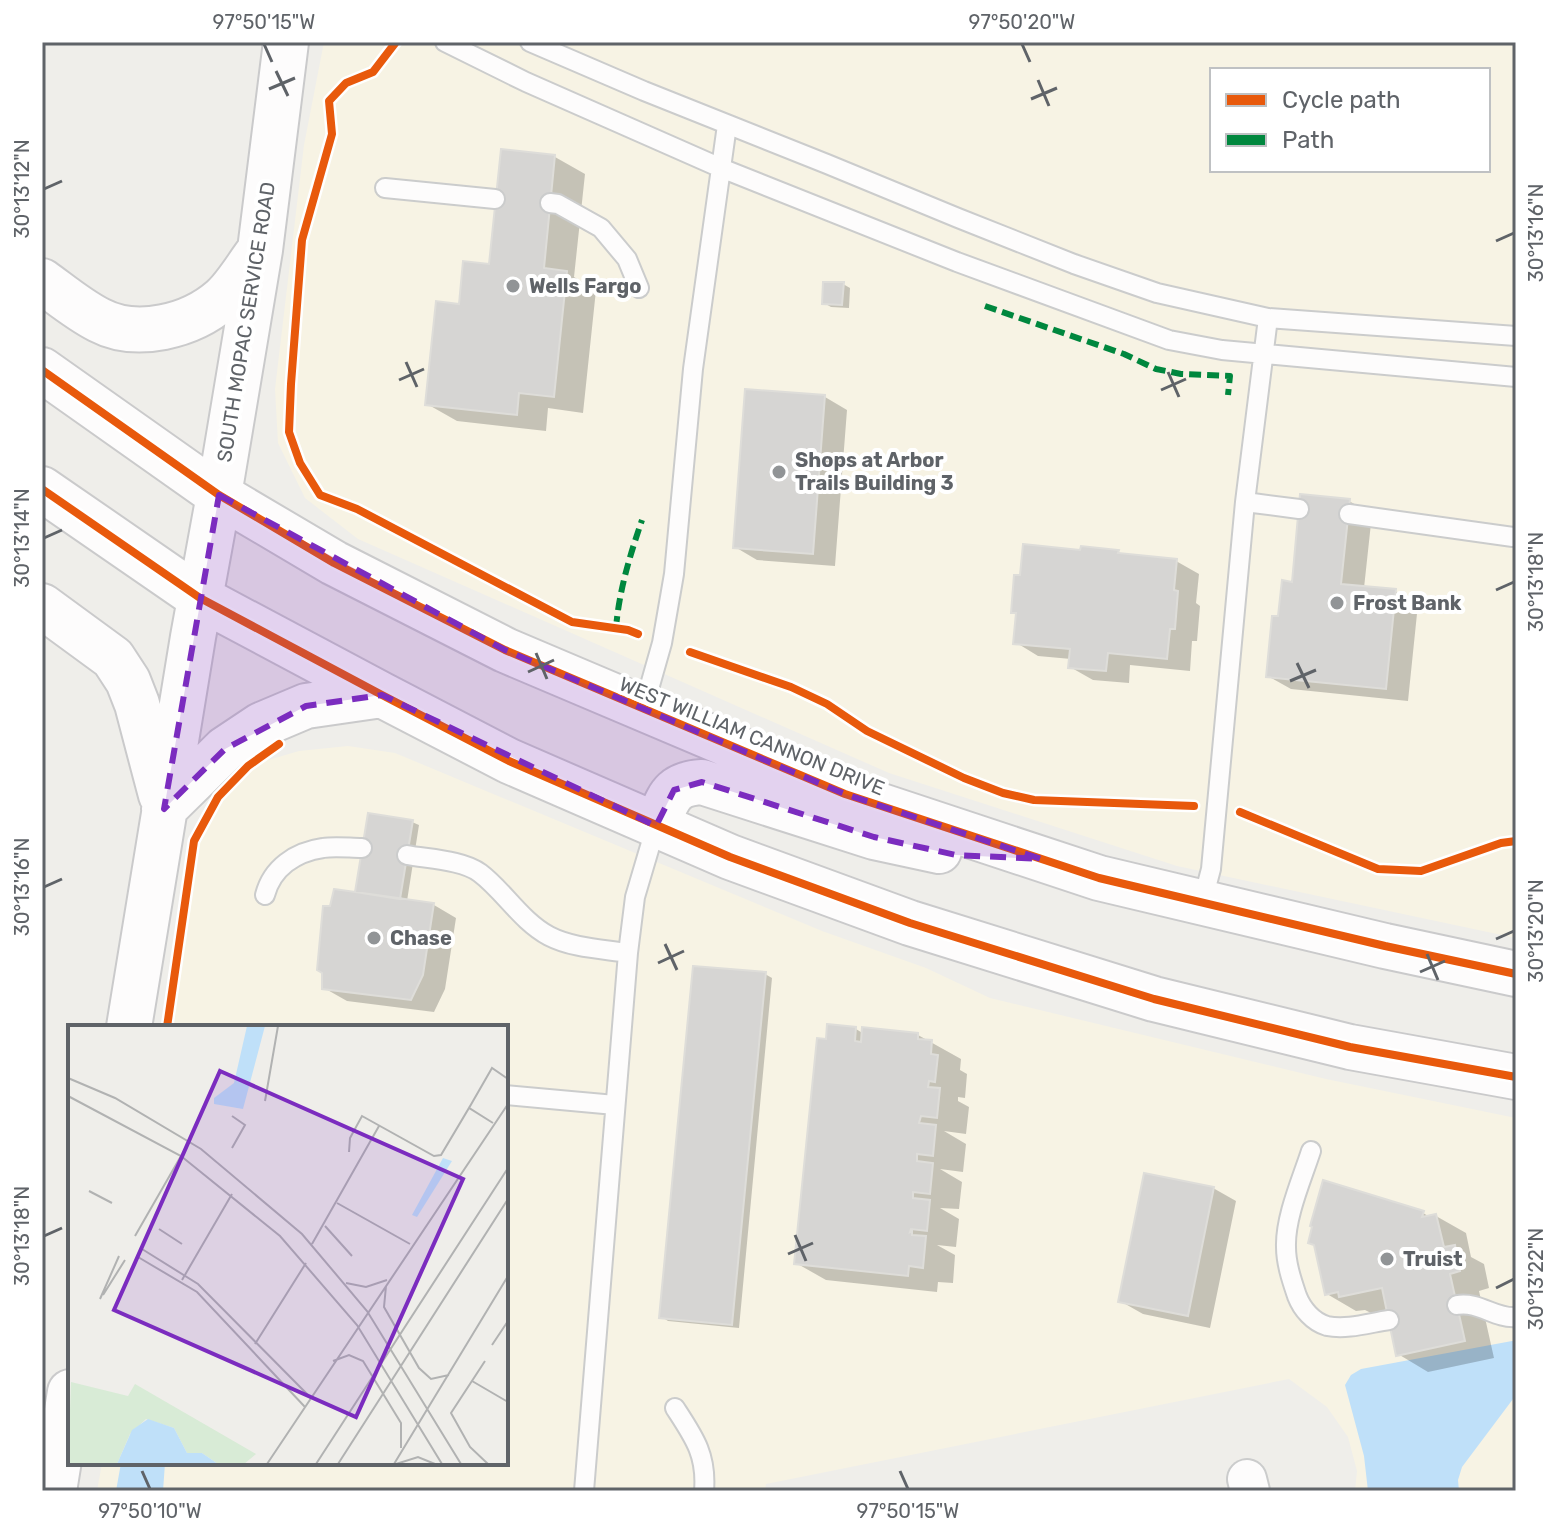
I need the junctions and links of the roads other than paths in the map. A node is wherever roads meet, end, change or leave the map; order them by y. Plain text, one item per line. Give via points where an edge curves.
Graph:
1 (286, 42) edge
2 (445, 42) edge
3 (530, 42) edge
4 (727, 125) junction
5 (721, 168) junction
6 (385, 188) dead end
7 (495, 199) dead end
8 (550, 203) dead end
9 (260, 250) junction
10 (42, 281) edge
11 (639, 288) dead end
12 (1268, 318) junction
13 (1516, 336) edge
14 (1265, 354) junction
15 (42, 370) edge
16 (1516, 377) edge
17 (42, 489) edge
18 (219, 495) junction
19 (1245, 502) junction
20 (1299, 509) dead end
21 (1349, 514) dead end
22 (1513, 537) dead end
23 (200, 598) junction
24 (42, 606) edge
25 (382, 695) junction
26 (643, 710) junction
27 (164, 809) junction
28 (656, 826) junction
29 (362, 848) dead end
30 (407, 855) dead end
31 (1041, 859) junction
32 (265, 895) dead end
33 (1202, 903) junction
34 (628, 953) junction
35 (1516, 974) edge
36 (129, 1025) edge
37 (1516, 1077) edge
38 (508, 1095) edge
39 (615, 1105) junction
40 (1311, 1151) dead end
41 (1457, 1305) dead end
42 (1516, 1317) edge
43 (1389, 1320) dead end
44 (68, 1404) edge
45 (675, 1408) dead end
46 (54, 1491) edge
47 (584, 1491) edge
48 (704, 1491) edge

1 - 9 main road, SOUTH MOPAC SERVICE ROAD
2 - 5 lane
3 - 4 lane
4 - 5 lane
4 - 12 lane via 1074,264 1157,293
5 - 14 lane via 1169,340
5 - 26 lane via 693,369 674,574
6 - 7 lane
8 - 11 lane via 601,228 627,259
9 - 10 main road via 223,298 188,320 160,328 131,329 100,321
9 - 18 main road, SOUTH MOPAC SERVICE ROAD
12 - 13 lane
12 - 14 lane
14 - 16 lane
14 - 19 lane
15 - 18 main road, WEST WILLIAM CANNON DRIVE
17 - 23 main road
18 - 23 main road, SOUTH MOPAC SERVICE ROAD
18 - 26 main road, WEST WILLIAM CANNON DRIVE via 334,563 491,643
19 - 20 lane
19 - 33 lane via 1211,869
21 - 22 lane
23 - 25 main road
23 - 27 main road, SOUTH MOPAC SERVICE ROAD
24 - 27 main road via 113,658 128,681
25 - 27 main road via 306,706 261,725 225,749
25 - 28 main road via 509,761
26 - 31 main road, WEST WILLIAM CANNON DRIVE via 845,794
27 - 36 main road, SOUTH MOPAC SERVICE ROAD
28 - 31 main road via 674,790 702,782 874,837 956,855
28 - 34 lane via 635,897
28 - 37 main road via 910,923 1154,999 1350,1047
29 - 32 lane via 324,847 302,854 279,867
30 - 34 lane via 478,871 548,936
31 - 33 main road, WEST WILLIAM CANNON DRIVE
33 - 35 main road, WEST WILLIAM CANNON DRIVE
34 - 39 lane
38 - 39 lane
39 - 47 lane
40 - 43 lane via 1286,1247 1300,1304 1323,1325 1342,1328
41 - 42 lane
44 - 46 main road
45 - 48 lane via 697,1441

